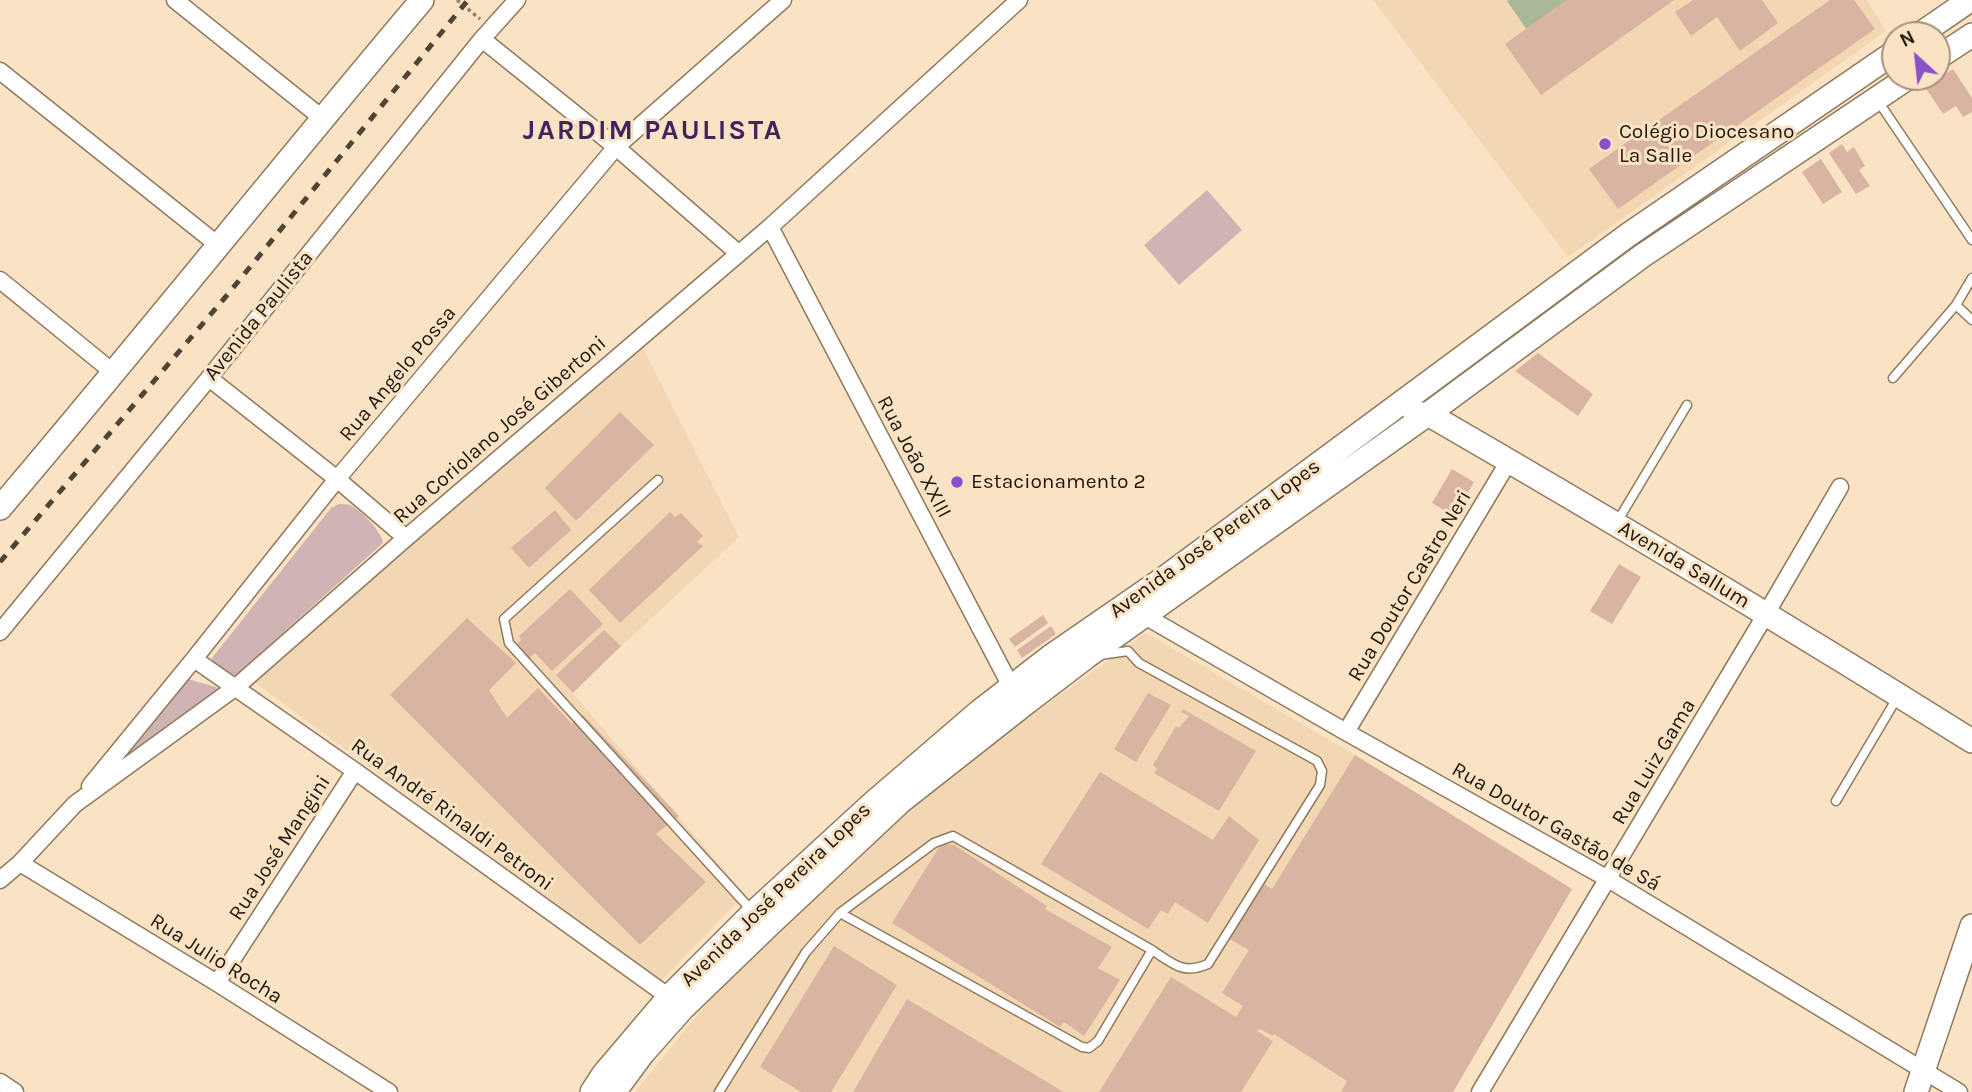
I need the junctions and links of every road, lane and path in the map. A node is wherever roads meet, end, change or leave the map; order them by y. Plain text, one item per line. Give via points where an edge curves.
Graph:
1 (175, 0) edge
2 (422, 0) edge
3 (457, 0) edge
4 (517, 0) edge
5 (783, 0) edge
6 (1019, 0) edge
7 (1970, 0) edge
8 (1939, 21) edge
9 (487, 34) junction
10 (1972, 34) edge
11 (1951, 48) edge
12 (1881, 62) edge
13 (0, 71) edge
14 (1889, 91) edge
15 (1877, 99) junction
16 (322, 118) junction
17 (616, 147) junction
18 (770, 227) junction
19 (1628, 235) junction
20 (1972, 240) edge
21 (218, 246) junction
22 (738, 253) junction
23 (1642, 256) junction
24 (1972, 278) edge
25 (0, 280) edge
26 (1956, 305) junction
27 (1972, 320) edge
28 (114, 373) junction
29 (209, 378) junction
30 (1893, 378) dead end
31 (1687, 405) dead end
32 (1387, 412) junction
33 (1428, 414) junction
34 (1509, 461) junction
35 (337, 479) junction
36 (658, 480) dead end
37 (1840, 487) dead end
38 (3, 498) edge
39 (1615, 524) junction
40 (406, 538) junction
41 (1140, 607) junction
42 (1766, 614) junction
43 (0, 632) edge
44 (1080, 649) junction
45 (194, 659) junction
46 (236, 687) junction
47 (1899, 695) junction
48 (1016, 697) junction
49 (1346, 732) junction
50 (1972, 741) edge
51 (355, 771) junction
52 (1836, 802) dead end
53 (75, 804) junction
54 (20, 863) junction
55 (1608, 879) junction
56 (0, 880) edge
57 (840, 913) junction
58 (760, 919) junction
59 (1972, 926) edge
60 (1152, 950) junction
61 (217, 984) junction
62 (676, 1003) junction
63 (0, 1082) edge
64 (1920, 1082) edge
65 (15, 1092) edge
66 (389, 1092) edge
67 (592, 1092) edge
68 (614, 1092) edge
69 (719, 1092) edge
70 (1480, 1092) edge
71 (1959, 1092) edge

1 - 16 street
2 - 16 main road
3 - 9 path
4 - 9 street, Avenida Paulista
5 - 17 street, Rua Angelo Possa
6 - 18 street, Rua Coriolano José Gibertoni
7 - 8 main road
9 - 17 street
9 - 29 street, Avenida Paulista
10 - 11 main road
12 - 19 main road, Avenida José Pereira Lopes
13 - 21 street
14 - 15 main road, Avenida José Pereira Lopes
15 - 20 lane
15 - 23 main road, Avenida José Pereira Lopes
16 - 21 main road
17 - 22 street
17 - 35 street, Rua Angelo Possa
18 - 22 street, Rua Coriolano José Gibertoni
18 - 48 street, Rua João XXIII
19 - 23 main road
19 - 32 main road, Avenida José Pereira Lopes
21 - 28 main road
22 - 40 street, Rua Coriolano José Gibertoni
23 - 33 main road, Avenida José Pereira Lopes
24 - 26 lane
25 - 28 street
26 - 27 lane
26 - 30 lane
28 - 38 main road
29 - 35 street
29 - 43 street, Avenida Paulista
31 - 39 lane
32 - 33 main road, Avenida Sallum
32 - 41 main road, Avenida José Pereira Lopes
33 - 34 main road, Avenida Sallum
33 - 41 main road, Avenida José Pereira Lopes
34 - 39 main road, Avenida Sallum
34 - 49 street, Rua Doutor Castro Neri
35 - 40 street
35 - 45 street, Rua Angelo Possa
36 - 58 lane via 504,619 509,643
37 - 42 street, Rua Luiz Gama
39 - 42 main road, Avenida Sallum
40 - 46 street, Rua Coriolano José Gibertoni
41 - 44 main road, Avenida José Pereira Lopes
41 - 49 street, Rua Doutor Gastão de Sá
42 - 47 main road, Avenida Sallum
42 - 55 street, Rua Luiz Gama
44 - 48 main road, Avenida José Pereira Lopes via 1063,677
44 - 60 lane via 1128,651 1139,663 1317,761 1322,771 1320,785 1208,964 1195,970 1177,967
45 - 46 street, Rua André Rinaldi Petroni
45 - 53 street, Rua Angelo Possa
46 - 51 street, Rua André Rinaldi Petroni
46 - 53 street, Rua Coriolano José Gibertoni
47 - 50 main road, Avenida Sallum
47 - 52 lane
48 - 58 main road, Avenida José Pereira Lopes
49 - 55 street, Rua Doutor Gastão de Sá
51 - 61 street, Rua José Mangini
51 - 62 street, Rua André Rinaldi Petroni
53 - 54 street, Rua Coriolano José Gibertoni
54 - 56 street, Rua Coriolano José Gibertoni
54 - 61 street, Rua Julio Rocha
55 - 64 street, Rua Doutor Gastão de Sá
55 - 70 street, Rua Luiz Gama
57 - 60 lane via 934,843 953,836
57 - 60 lane via 1089,1048 1098,1041
57 - 69 lane via 806,952
58 - 62 main road, Avenida José Pereira Lopes
59 - 64 main road
61 - 66 street, Rua Julio Rocha
62 - 67 main road, Avenida José Pereira Lopes via 603,1075
62 - 68 main road, Avenida José Pereira Lopes
63 - 65 street
64 - 71 street, Rua Doutor Gastão de Sá

